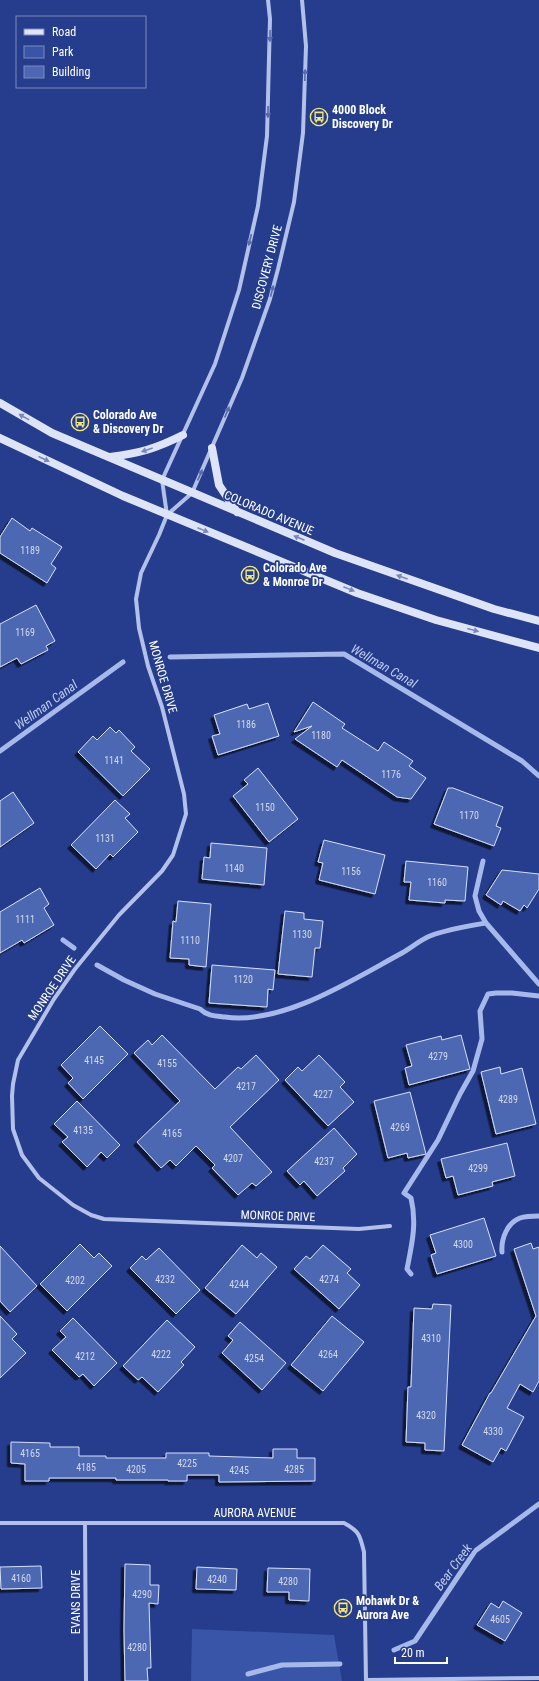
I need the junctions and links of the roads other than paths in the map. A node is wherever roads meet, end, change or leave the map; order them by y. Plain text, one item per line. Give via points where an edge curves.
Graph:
1 (268, 0) edge
2 (302, 0) edge
3 (0, 403) edge
4 (183, 435) junction
5 (0, 438) edge
6 (212, 448) junction
7 (109, 457) junction
8 (162, 480) junction
9 (192, 493) junction
10 (238, 512) junction
11 (167, 515) junction
12 (539, 620) edge
13 (539, 648) edge
14 (390, 1226) dead end
15 (0, 1523) edge
16 (85, 1523) junction
17 (539, 1678) edge
18 (86, 1681) edge
19 (366, 1681) edge

1 -> 4 street, DISCOVERY DRIVE via 270,19 267,136 258,206 239,290 215,364
6 -> 2 street, DISCOVERY DRIVE via 242,378 270,298 294,202 303,133 306,53
7 -> 3 main road, COLORADO AVENUE via 52,433
4 -> 7 main road via 140,453
4 - 8 street, DISCOVERY DRIVE
5 -> 11 main road
9 -> 6 street, DISCOVERY DRIVE
6 - 10 main road via 219,485
7 - 8 main road, COLORADO AVENUE
8 - 9 main road, COLORADO AVENUE
8 - 11 street, MONROE DRIVE
9 - 10 main road, COLORADO AVENUE
9 - 11 street, DISCOVERY DRIVE
12 -> 10 main road, COLORADO AVENUE via 494,609 343,556
11 -> 13 main road via 357,593 436,620
11 - 14 street, MONROE DRIVE via 141,573 136,599 139,628 184,794 186,814 174,855 119,915 75,969 18,1060 12,1096 13,1129 22,1155 39,1178 73,1205 104,1219 359,1229
15 - 16 street, AURORA AVENUE
16 - 18 street, EVANS DRIVE
16 - 19 street, AURORA AVENUE via 344,1523 355,1529 361,1537 364,1552
17 - 19 street

